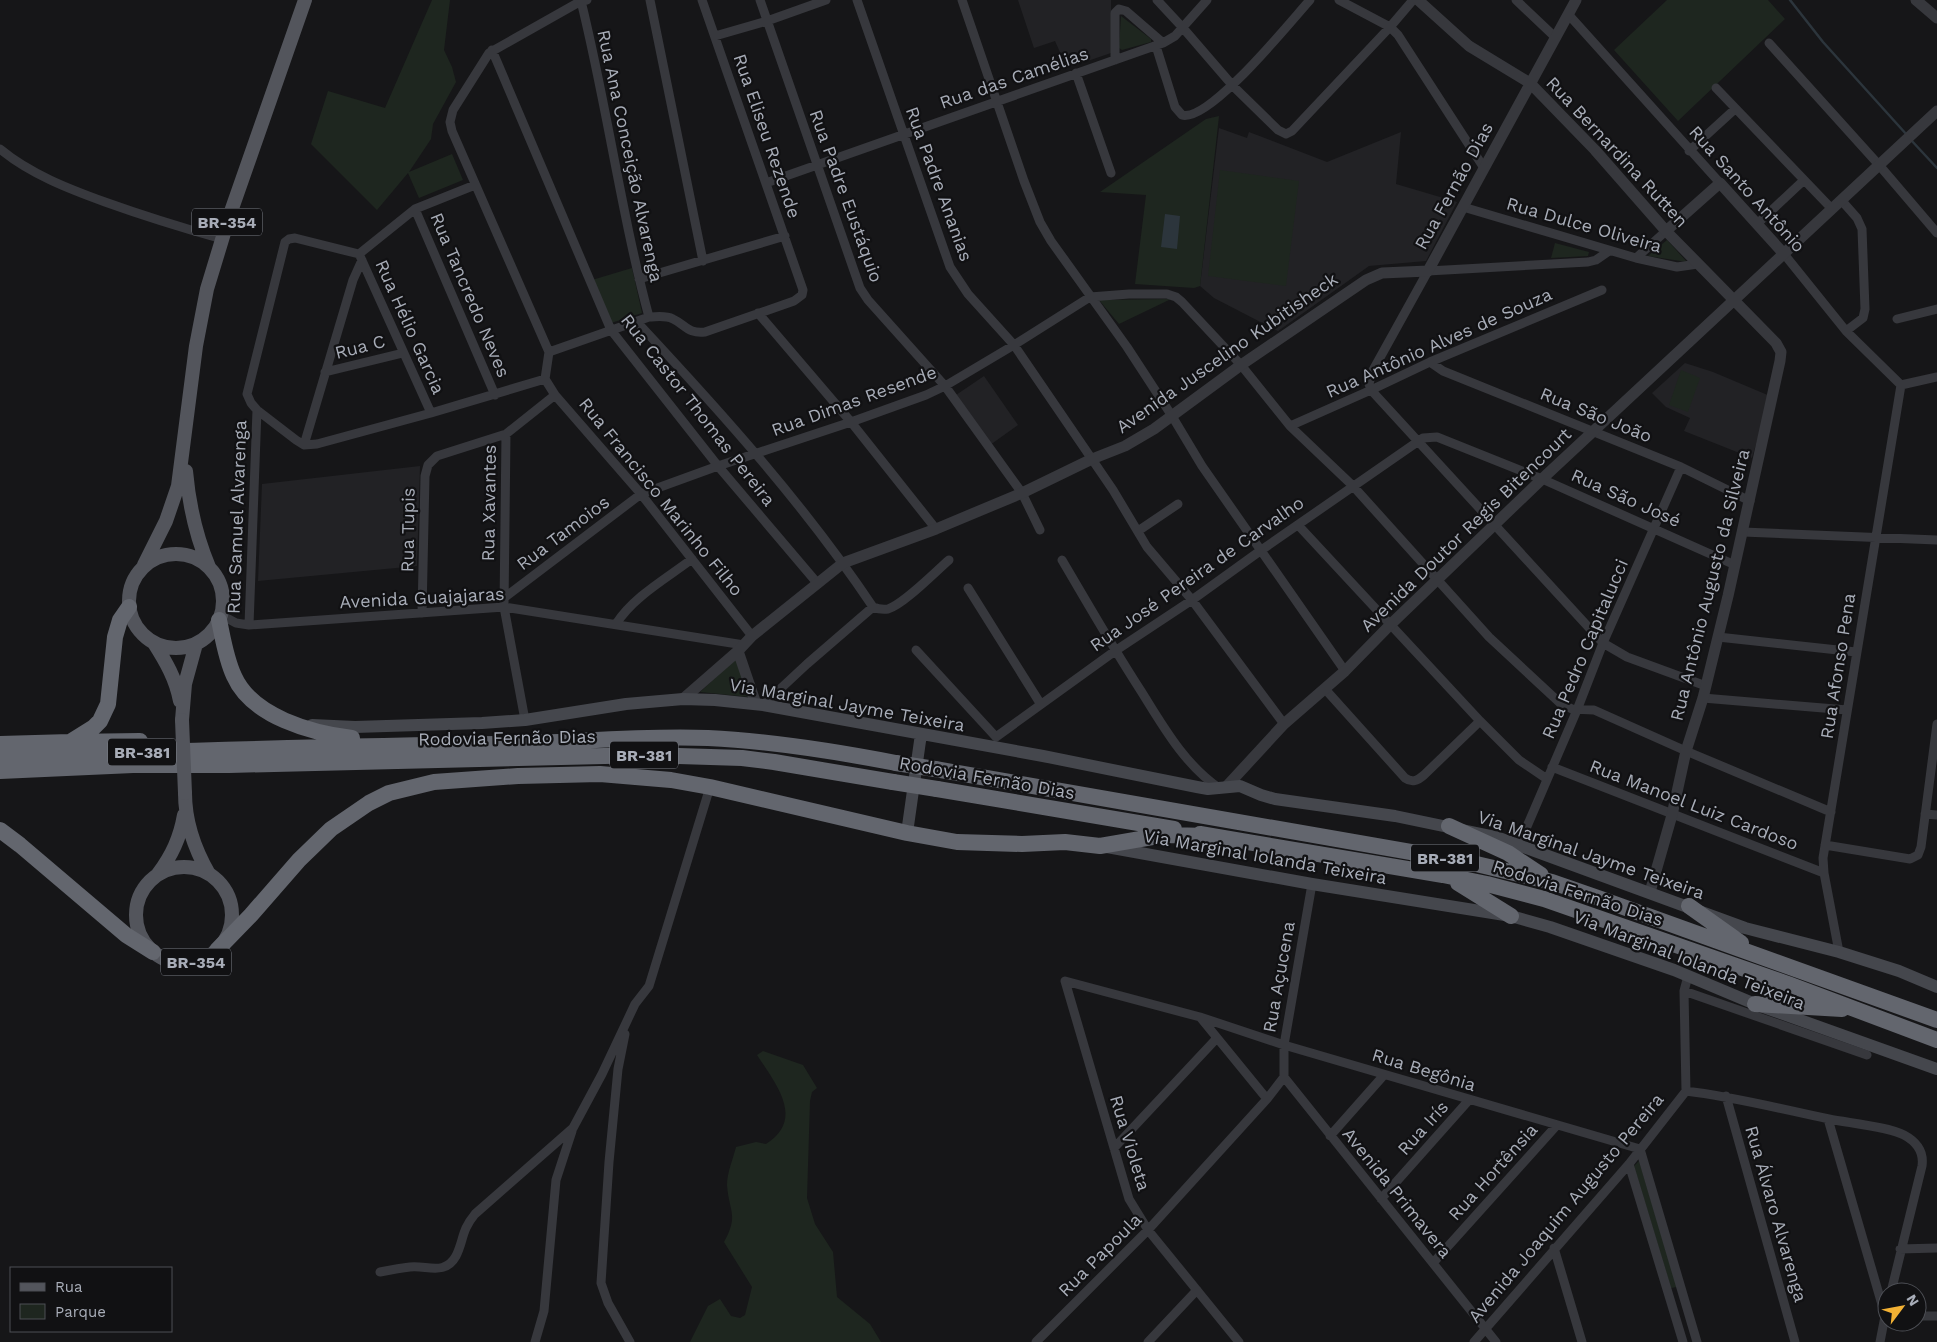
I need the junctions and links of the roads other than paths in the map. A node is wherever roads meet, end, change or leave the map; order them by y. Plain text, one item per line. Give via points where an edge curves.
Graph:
1 (305, 0) edge
2 (650, 0) edge
3 (702, 0) edge
4 (760, 0) edge
5 (826, 0) edge
6 (857, 0) edge
7 (962, 0) edge
8 (1157, 0) edge
9 (1207, 0) edge
10 (1310, 0) edge
11 (1339, 0) edge
12 (1413, 0) edge
13 (1418, 0) edge
14 (1516, 0) edge
15 (1576, 0) edge
16 (1916, 0) edge
17 (584, 1) edge
18 (1568, 14) junction
19 (1937, 18) edge
20 (767, 21) junction
21 (1390, 26) junction
22 (1183, 28) junction
23 (715, 36) junction
24 (1555, 37) junction
25 (1770, 43) dead end
26 (1160, 45) junction
27 (492, 50) junction
28 (1115, 60) junction
29 (1076, 73) junction
30 (1530, 83) junction
31 (1232, 86) junction
32 (1716, 88) dead end
33 (995, 101) junction
34 (1735, 108) junction
35 (1937, 112) edge
36 (904, 134) junction
37 (0, 149) edge
38 (1689, 151) junction
39 (816, 165) junction
40 (1879, 165) junction
41 (1484, 168) junction
42 (1111, 173) dead end
43 (1804, 180) junction
44 (766, 183) junction
45 (1720, 183) junction
46 (475, 185) junction
47 (1842, 200) junction
48 (1462, 207) junction
49 (415, 209) junction
50 (1832, 210) junction
51 (1757, 224) junction
52 (1666, 231) junction
53 (1937, 233) edge
54 (785, 236) junction
55 (222, 239) junction
56 (1609, 251) junction
57 (1784, 254) junction
58 (361, 257) junction
59 (1636, 258) junction
60 (703, 261) junction
61 (1698, 264) junction
62 (1428, 271) junction
63 (639, 279) junction
64 (1602, 290) dead end
65 (1090, 297) junction
66 (1734, 302) junction
67 (1937, 309) edge
68 (758, 313) junction
69 (649, 318) junction
70 (1897, 319) dead end
71 (637, 322) junction
72 (611, 330) junction
73 (1846, 330) junction
74 (1014, 345) junction
75 (549, 352) junction
76 (403, 353) junction
77 (1430, 362) junction
78 (1241, 365) junction
79 (325, 372) junction
80 (1937, 378) edge
81 (545, 379) junction
82 (945, 386) junction
83 (1901, 386) junction
84 (1370, 390) junction
85 (495, 394) junction
86 (555, 395) junction
87 (257, 410) junction
88 (431, 413) junction
89 (1172, 416) junction
90 (851, 422) junction
91 (1290, 426) junction
92 (1594, 432) junction
93 (506, 434) junction
94 (1418, 441) junction
95 (304, 445) junction
96 (184, 452) junction
97 (755, 454) junction
98 (1092, 459) junction
99 (718, 466) junction
100 (1681, 467) junction
101 (1542, 479) junction
102 (1353, 486) junction
103 (641, 494) junction
104 (1022, 494) junction
105 (1750, 501) junction
106 (1178, 504) dead end
107 (1298, 525) junction
108 (1494, 526) junction
109 (1655, 528) junction
110 (936, 529) junction
111 (1040, 530) dead end
112 (1138, 532) junction
113 (1743, 532) junction
114 (1875, 537) junction
115 (1937, 540) edge
116 (1260, 551) junction
117 (692, 559) junction
118 (949, 560) dead end
119 (1062, 560) dead end
120 (843, 563) junction
121 (144, 565) junction
122 (1736, 565) junction
123 (209, 567) junction
124 (1438, 579) junction
125 (818, 584) junction
126 (968, 588) dead end
127 (504, 598) junction
128 (1192, 600) junction
129 (129, 607) junction
130 (504, 607) junction
131 (873, 607) junction
132 (422, 613) junction
133 (220, 618) junction
134 (616, 624) junction
135 (249, 625) junction
136 (1390, 625) junction
137 (752, 636) junction
138 (1718, 638) junction
139 (154, 642) junction
140 (1603, 643) junction
141 (196, 644) junction
142 (741, 648) junction
143 (916, 650) dead end
144 (1115, 651) junction
145 (1856, 652) junction
146 (1345, 671) junction
147 (1706, 686) junction
148 (1326, 689) junction
149 (1703, 698) junction
150 (683, 699) junction
151 (1040, 703) junction
152 (760, 704) junction
153 (1578, 710) junction
154 (1848, 710) junction
155 (182, 715) junction
156 (525, 720) junction
157 (1480, 721) junction
158 (298, 724) junction
159 (1284, 724) junction
160 (1937, 724) edge
161 (921, 734) junction
162 (70, 742) junction
163 (0, 744) edge
164 (285, 747) junction
165 (1686, 751) junction
166 (396, 752) junction
167 (0, 757) edge
168 (1552, 767) junction
169 (0, 771) edge
170 (518, 776) junction
171 (1547, 779) junction
172 (710, 787) junction
173 (1218, 788) junction
174 (185, 800) junction
175 (1831, 812) junction
176 (1925, 814) junction
177 (1672, 815) junction
178 (1937, 815) edge
179 (1449, 826) junction
180 (0, 830) edge
181 (907, 833) junction
182 (1210, 836) junction
183 (1519, 844) junction
184 (1825, 845) junction
185 (1100, 846) junction
186 (1824, 873) junction
187 (158, 874) junction
188 (208, 874) junction
189 (1443, 874) junction
190 (1552, 882) junction
191 (1312, 884) junction
192 (1650, 892) junction
193 (1689, 906) junction
194 (1511, 916) junction
195 (217, 950) junction
196 (153, 952) junction
197 (1840, 952) junction
198 (1757, 954) junction
199 (1688, 976) junction
200 (1065, 981) joint
201 (1937, 987) edge
202 (1684, 991) junction
203 (1755, 1004) junction
204 (1859, 1010) junction
205 (1200, 1016) junction
206 (1937, 1020) edge
207 (627, 1024) junction
208 (1217, 1038) junction
209 (1937, 1040) edge
210 (1284, 1045) junction
211 (1867, 1055) dead end
212 (1937, 1069) edge
213 (1384, 1075) junction
214 (1284, 1077) junction
215 (1686, 1091) junction
216 (1726, 1096) junction
217 (1267, 1099) junction
218 (1469, 1100) junction
219 (1828, 1119) junction
220 (1557, 1125) junction
221 (573, 1128) junction
222 (1330, 1136) junction
223 (1114, 1148) junction
224 (1640, 1149) junction
225 (1628, 1164) junction
226 (1382, 1199) junction
227 (1148, 1230) junction
228 (1554, 1248) junction
229 (1937, 1248) edge
230 (1900, 1249) junction
231 (1434, 1263) junction
232 (380, 1272) dead end
233 (1893, 1282) edge
234 (1877, 1283) edge
235 (1197, 1290) junction
236 (1682, 1290) junction
237 (1668, 1294) junction
238 (1485, 1329) junction
239 (1475, 1341) edge
240 (535, 1342) edge
241 (630, 1342) edge
242 (1036, 1342) edge
243 (1148, 1342) edge
244 (1239, 1342) edge
245 (1496, 1342) edge
246 (1582, 1342) edge
247 (1682, 1342) edge
248 (1697, 1342) edge
249 (1795, 1342) edge

1 - 55 main road, BR-354
2 - 60 street
3 - 23 street, Rua Eliseu Rezende
4 - 20 street, Rua Padre Eustáquio
5 - 20 street
6 - 36 street, Rua Padre Ananias
7 - 33 street
8 - 22 street
9 - 22 street, Rua das Camélias
10 - 31 street
11 - 21 street
12 - 21 street
13 - 30 street, Rua Bernardina Rutten via 1469,46
14 - 24 street
15 - 18 street, Rua Fernão Dias
16 - 19 street
17 - 27 street
17 - 63 street, Rua Ana Conceição Alvarenga
18 - 24 street, Rua Fernão Dias
18 - 38 street, Rua Santo Antônio
20 - 23 street
20 - 39 street, Rua Padre Eustáquio
21 - 31 street via 1290,133 1283,134
21 - 41 street
22 - 26 street, Rua das Camélias
22 - 31 street
23 - 44 street, Rua Eliseu Rezende
24 - 30 street, Rua Fernão Dias
25 - 40 street
26 - 28 street, Rua das Camélias
26 - 28 street via 1126,11 1117,9
26 - 31 street via 1176,107 1182,115 1198,112
27 - 46 street via 453,110 450,122
27 - 72 street, Rua Castor Thomas Pereira
28 - 29 street, Rua das Camélias
29 - 33 street, Rua das Camélias
29 - 42 street
30 - 41 street, Rua Fernão Dias
30 - 52 street, Rua Bernardina Rutten via 1595,150
32 - 34 street
33 - 36 street, Rua das Camélias
33 - 65 street via 1040,222
34 - 38 street
34 - 43 street
35 - 40 street, Avenida Doutor Regis Bitencourt
36 - 39 street, Rua das Camélias
36 - 74 street, Rua Padre Ananias via 950,267 968,294
37 - 55 street via 52,181 153,219
38 - 45 street, Rua Santo Antônio
39 - 44 street, Rua das Camélias
39 - 82 street, Rua Padre Eustáquio via 860,288
40 - 47 street, Avenida Doutor Regis Bitencourt
40 - 53 street
41 - 48 street, Rua Fernão Dias
43 - 50 street
43 - 51 street
44 - 54 street, Rua Eliseu Rezende
45 - 51 street, Rua Santo Antônio
45 - 52 street
46 - 49 street
46 - 75 street
47 - 50 street, Avenida Doutor Regis Bitencourt
47 - 73 street via 1857,218 1863,235 1864,314 1860,321
48 - 56 street, Rua Dulce Oliveira
48 - 62 street, Rua Fernão Dias
49 - 58 street
49 - 85 street, Rua Tancredo Neves
50 - 57 street, Avenida Doutor Regis Bitencourt
51 - 57 street, Rua Santo Antônio
52 - 59 street
52 - 61 street, Rua Bernardina Rutten
54 - 60 street
54 - 68 street, Rua Eliseu Rezende via 803,292 798,300
55 - 96 main road, BR-354 via 199,329
56 - 59 street, Rua Dulce Oliveira
56 - 62 street via 1588,262
57 - 66 street, Avenida Doutor Regis Bitencourt
57 - 73 street, Rua Santo Antônio
58 - 76 street, Rua Hélio Garcia
58 - 79 street
58 - 87 street via 295,238 284,242 249,383 248,397
59 - 61 street, Rua Dulce Oliveira via 1678,267
60 - 63 street
61 - 66 street, Rua Bernardina Rutten
62 - 78 street, Avenida Juscelino Kubitisheck via 1374,276
62 - 84 street, Rua Fernão Dias via 1372,372
63 - 69 street, Rua Ana Conceição Alvarenga
64 - 77 street, Rua Antônio Alves de Souza
65 - 74 street, Rua Dimas Resende
65 - 78 street via 1171,295 1182,302
65 - 89 street
66 - 92 street, Avenida Doutor Regis Bitencourt
66 - 105 street, Rua Antônio Augusto da Silveira via 1776,343 1781,355
67 - 70 street
68 - 69 street via 699,333 672,318
68 - 90 street
69 - 71 street
71 - 72 street
71 - 97 street
72 - 75 street
72 - 99 street, Rua Castor Thomas Pereira
73 - 83 street, Rua Santo Antônio
74 - 82 street, Rua Dimas Resende
74 - 98 street, Rua Padre Ananias
75 - 81 street
76 - 79 street, Rua C
76 - 88 street, Rua Hélio Garcia
77 - 84 street, Rua Antônio Alves de Souza
77 - 92 street, Rua São João via 1443,371
78 - 89 street, Avenida Juscelino Kubitisheck
78 - 91 street
79 - 95 street
80 - 83 street
81 - 85 street
81 - 86 street, Rua Francisco Marinho Filho
82 - 90 street, Rua Dimas Resende
82 - 104 street, Rua Padre Eustáquio
83 - 114 street, Rua Afonso Pena
84 - 91 street, Rua Antônio Alves de Souza
84 - 94 street
85 - 88 street
86 - 93 street
86 - 103 street, Rua Francisco Marinho Filho
87 - 95 street
87 - 135 street, Rua Samuel Alvarenga
88 - 95 street
89 - 98 street, Avenida Juscelino Kubitisheck via 1133,442
89 - 116 street
90 - 97 street, Rua Dimas Resende
90 - 110 street
91 - 102 street
92 - 100 street, Rua São João
92 - 101 street, Avenida Doutor Regis Bitencourt
93 - 127 street, Rua Xavantes
93 - 132 street, Rua Tupis via 437,456 428,464 425,476
94 - 101 street, Rua São José via 1437,437
94 - 102 street, Rua José Pereira de Carvalho
94 - 108 street
96 - 121 main road, BR-354 via 174,503
96 - 123 main road, BR-354 via 190,507
97 - 99 street, Rua Dimas Resende
97 - 120 street
98 - 104 street, Avenida Juscelino Kubitisheck
98 - 112 street, Rua Padre Ananias
99 - 103 street, Rua Dimas Resende
99 - 125 street, Rua Castor Thomas Pereira
100 - 105 street, Rua São João
100 - 109 street, Rua Pedro Capitalucci
101 - 108 street, Avenida Doutor Regis Bitencourt
101 - 109 street, Rua São José
102 - 107 street, Rua José Pereira de Carvalho
102 - 124 street
103 - 117 street, Rua Francisco Marinho Filho
103 - 127 street, Rua Tamoios
104 - 110 street, Avenida Juscelino Kubitisheck
104 - 111 street, Rua Padre Eustáquio
105 - 113 street, Rua Antônio Augusto da Silveira
106 - 112 street
107 - 116 street, Rua José Pereira de Carvalho
107 - 136 street
108 - 124 street, Avenida Doutor Regis Bitencourt
108 - 140 street
109 - 122 street, Rua São José
109 - 140 street, Rua Pedro Capitalucci
110 - 120 street, Avenida Juscelino Kubitisheck
112 - 128 street, Rua Padre Ananias
113 - 114 street
113 - 122 street, Rua Antônio Augusto da Silveira
114 - 115 street
114 - 145 street, Rua Afonso Pena
116 - 128 street, Rua José Pereira de Carvalho
116 - 146 street
117 - 134 street via 633,604
117 - 137 street, Rua Francisco Marinho Filho
118 - 131 street via 898,604 880,610
119 - 144 street
120 - 125 street, Avenida Juscelino Kubitisheck
120 - 131 street
121 - 123 main road via 170,554 184,554
121 - 129 main road, BR-354 via 130,588
122 - 138 street, Rua Antônio Augusto da Silveira
123 - 133 main road, BR-354 via 222,589
124 - 136 street, Avenida Doutor Regis Bitencourt
124 - 153 street via 1489,637 1567,708
125 - 137 street, Avenida Juscelino Kubitisheck
126 - 151 street
127 - 130 street, Rua Xavantes
128 - 144 street, Rua José Pereira de Carvalho
128 - 159 street, Rua Padre Ananias
129 - 139 main road, BR-354 via 137,628
129 - 162 highway via 114,636 105,713 94,727
130 - 132 street, Avenida Guajajaras
130 - 134 street, Avenida Guajajaras
130 - 156 street, Rua Xavantes
131 - 152 street
132 - 135 street, Avenida Guajajaras
133 - 135 street, Avenida Guajajaras
133 - 141 main road via 210,634
133 - 158 highway via 228,659 241,689 263,710
134 - 142 street, Avenida Guajajaras
136 - 146 street, Avenida Doutor Regis Bitencourt
136 - 157 street
137 - 142 street, Avenida Juscelino Kubitisheck
138 - 145 street
138 - 147 street, Rua Antônio Augusto da Silveira
139 - 141 main road, BR-354 via 182,648
139 - 155 main road, BR-354 via 174,679
140 - 147 street via 1627,657
140 - 153 street, Rua Pedro Capitalucci
141 - 155 main road, BR-354 via 185,684
142 - 150 street, Avenida Juscelino Kubitisheck
142 - 152 street
143 - 151 street, Rua José Pereira de Carvalho via 996,737
144 - 151 street, Rua José Pereira de Carvalho
144 - 173 street via 1170,739
145 - 154 street, Rua Afonso Pena
146 - 148 street, Avenida Doutor Regis Bitencourt
147 - 149 street, Rua Antônio Augusto da Silveira
148 - 157 street via 1410,781 1424,775
148 - 159 street, Avenida Doutor Regis Bitencourt
149 - 154 street
149 - 165 street, Rua Antônio Augusto da Silveira
150 - 152 main road, Via Marginal Jayme Teixeira
150 - 156 main road, Via Marginal Jayme Teixeira via 626,704
152 - 161 main road, Via Marginal Jayme Teixeira
153 - 165 street via 1594,710
153 - 168 street, Rua Pedro Capitalucci
154 - 175 street, Rua Afonso Pena
155 - 174 main road, BR-354, bridge
156 - 158 main road, Via Marginal Jayme Teixeira via 355,726
157 - 171 street via 1520,760
158 - 166 highway
159 - 173 street, Avenida Doutor Regis Bitencourt
160 - 176 street
161 - 173 main road, Via Marginal Jayme Teixeira
161 - 181 main road
162 - 163 highway
162 - 164 highway via 202,740
164 - 166 highway, Rodovia Fernão Dias / BR-381
164 - 167 highway, Rodovia Fernão Dias / BR-381
165 - 175 street
165 - 177 street, Rua Antônio Augusto da Silveira
166 - 169 highway, Rodovia Fernão Dias / BR-381 via 229,765
166 - 170 highway via 452,770
166 - 182 highway, Rodovia Fernão Dias / BR-381, bridge via 742,758
166 - 190 highway, Rodovia Fernão Dias / BR-381, bridge via 638,737 774,743 1468,862
168 - 171 street, Rua Pedro Capitalucci
168 - 177 street, Rua Manoel Luiz Cardoso
170 - 172 highway via 628,775
170 - 195 highway via 434,782 389,793 369,803 315,842
171 - 183 street, Rua Pedro Capitalucci
172 - 181 highway
172 - 207 street via 649,986 635,1004
173 - 179 main road, Via Marginal Jayme Teixeira via 1245,787 1275,799
174 - 187 main road, BR-354 via 178,841
174 - 188 main road, BR-354 via 192,840
175 - 184 street, Rua Afonso Pena
176 - 178 street
176 - 184 street via 1921,847 1918,856 1910,859
177 - 186 street, Rua Manoel Luiz Cardoso
177 - 192 street, Rua Antônio Augusto da Silveira
179 - 183 main road, Via Marginal Jayme Teixeira
179 - 190 highway via 1508,853
180 - 196 highway via 126,935
181 - 185 highway via 957,842 1065,842
182 - 185 highway via 1164,835
182 - 189 highway, Rodovia Fernão Dias / BR-381
183 - 192 main road, Via Marginal Jayme Teixeira
184 - 186 street, Rua Afonso Pena
185 - 191 main road, Via Marginal Iolanda Teixeira
186 - 197 street, Rua Afonso Pena
187 - 188 main road, BR-354 via 186,866
187 - 196 main road, BR-354 via 139,897 136,912 137,927
188 - 195 main road, BR-354 via 225,890 231,906 232,922 227,937
189 - 194 highway
189 - 204 highway, Rodovia Fernão Dias / BR-381 via 1568,907
190 - 198 highway, Rodovia Fernão Dias / BR-381
191 - 194 main road, Via Marginal Iolanda Teixeira
191 - 210 street, Rua Açucena
192 - 193 main road, Via Marginal Jayme Teixeira
193 - 197 main road, Via Marginal Jayme Teixeira via 1745,928
193 - 198 highway
194 - 199 main road, Via Marginal Iolanda Teixeira
195 - 196 main road, BR-354 via 193,963 165,960
197 - 201 main road, Via Marginal Jayme Teixeira
198 - 206 highway, Rodovia Fernão Dias / BR-381
199 - 202 street, Avenida Joaquim Augusto Pereira
199 - 203 main road, Via Marginal Iolanda Teixeira
200 - 205 street, Rua Begônia
200 - 223 street, Rua Violeta
202 - 211 street
202 - 215 street, Avenida Joaquim Augusto Pereira
203 - 204 highway
203 - 212 main road, Via Marginal Iolanda Teixeira
204 - 209 highway, Rodovia Fernão Dias / BR-381
205 - 208 street
205 - 210 street, Rua Begônia
207 - 221 street
207 - 241 street via 618,1068 601,1283 608,1303
208 - 217 street
208 - 223 street
210 - 213 street, Rua Begônia
210 - 214 street, Rua Açucena
213 - 218 street, Rua Begônia
213 - 222 street
214 - 217 street, Rua Papoula
214 - 222 street, Avenida Primavera
215 - 216 street
215 - 224 street, Avenida Joaquim Augusto Pereira
216 - 219 street
216 - 249 street, Rua Álvaro Alvarenga
217 - 227 street, Rua Papoula
218 - 220 street, Rua Begônia
218 - 226 street, Rua Irís
219 - 230 street via 1898,1132 1918,1146 1922,1162
219 - 234 street
220 - 224 street, Rua Begônia
220 - 231 street, Rua Hortênsia
221 - 232 street via 475,1214 466,1226 456,1256 448,1265 437,1269 412,1266
221 - 240 street via 556,1180 544,1311
222 - 226 street, Avenida Primavera
223 - 227 street, Rua Violeta via 1129,1199
224 - 225 street, Avenida Joaquim Augusto Pereira
224 - 236 street
225 - 228 street, Avenida Joaquim Augusto Pereira
225 - 237 street
226 - 231 street, Avenida Primavera
227 - 235 street, Rua Violeta
227 - 242 street, Rua Papoula
228 - 238 street, Avenida Joaquim Augusto Pereira
228 - 246 street
229 - 230 street
230 - 233 street
231 - 238 street, Avenida Primavera
235 - 243 street
235 - 244 street, Rua Violeta
236 - 237 street
236 - 248 street
237 - 247 street
238 - 239 street, Avenida Joaquim Augusto Pereira
238 - 245 street, Avenida Primavera

